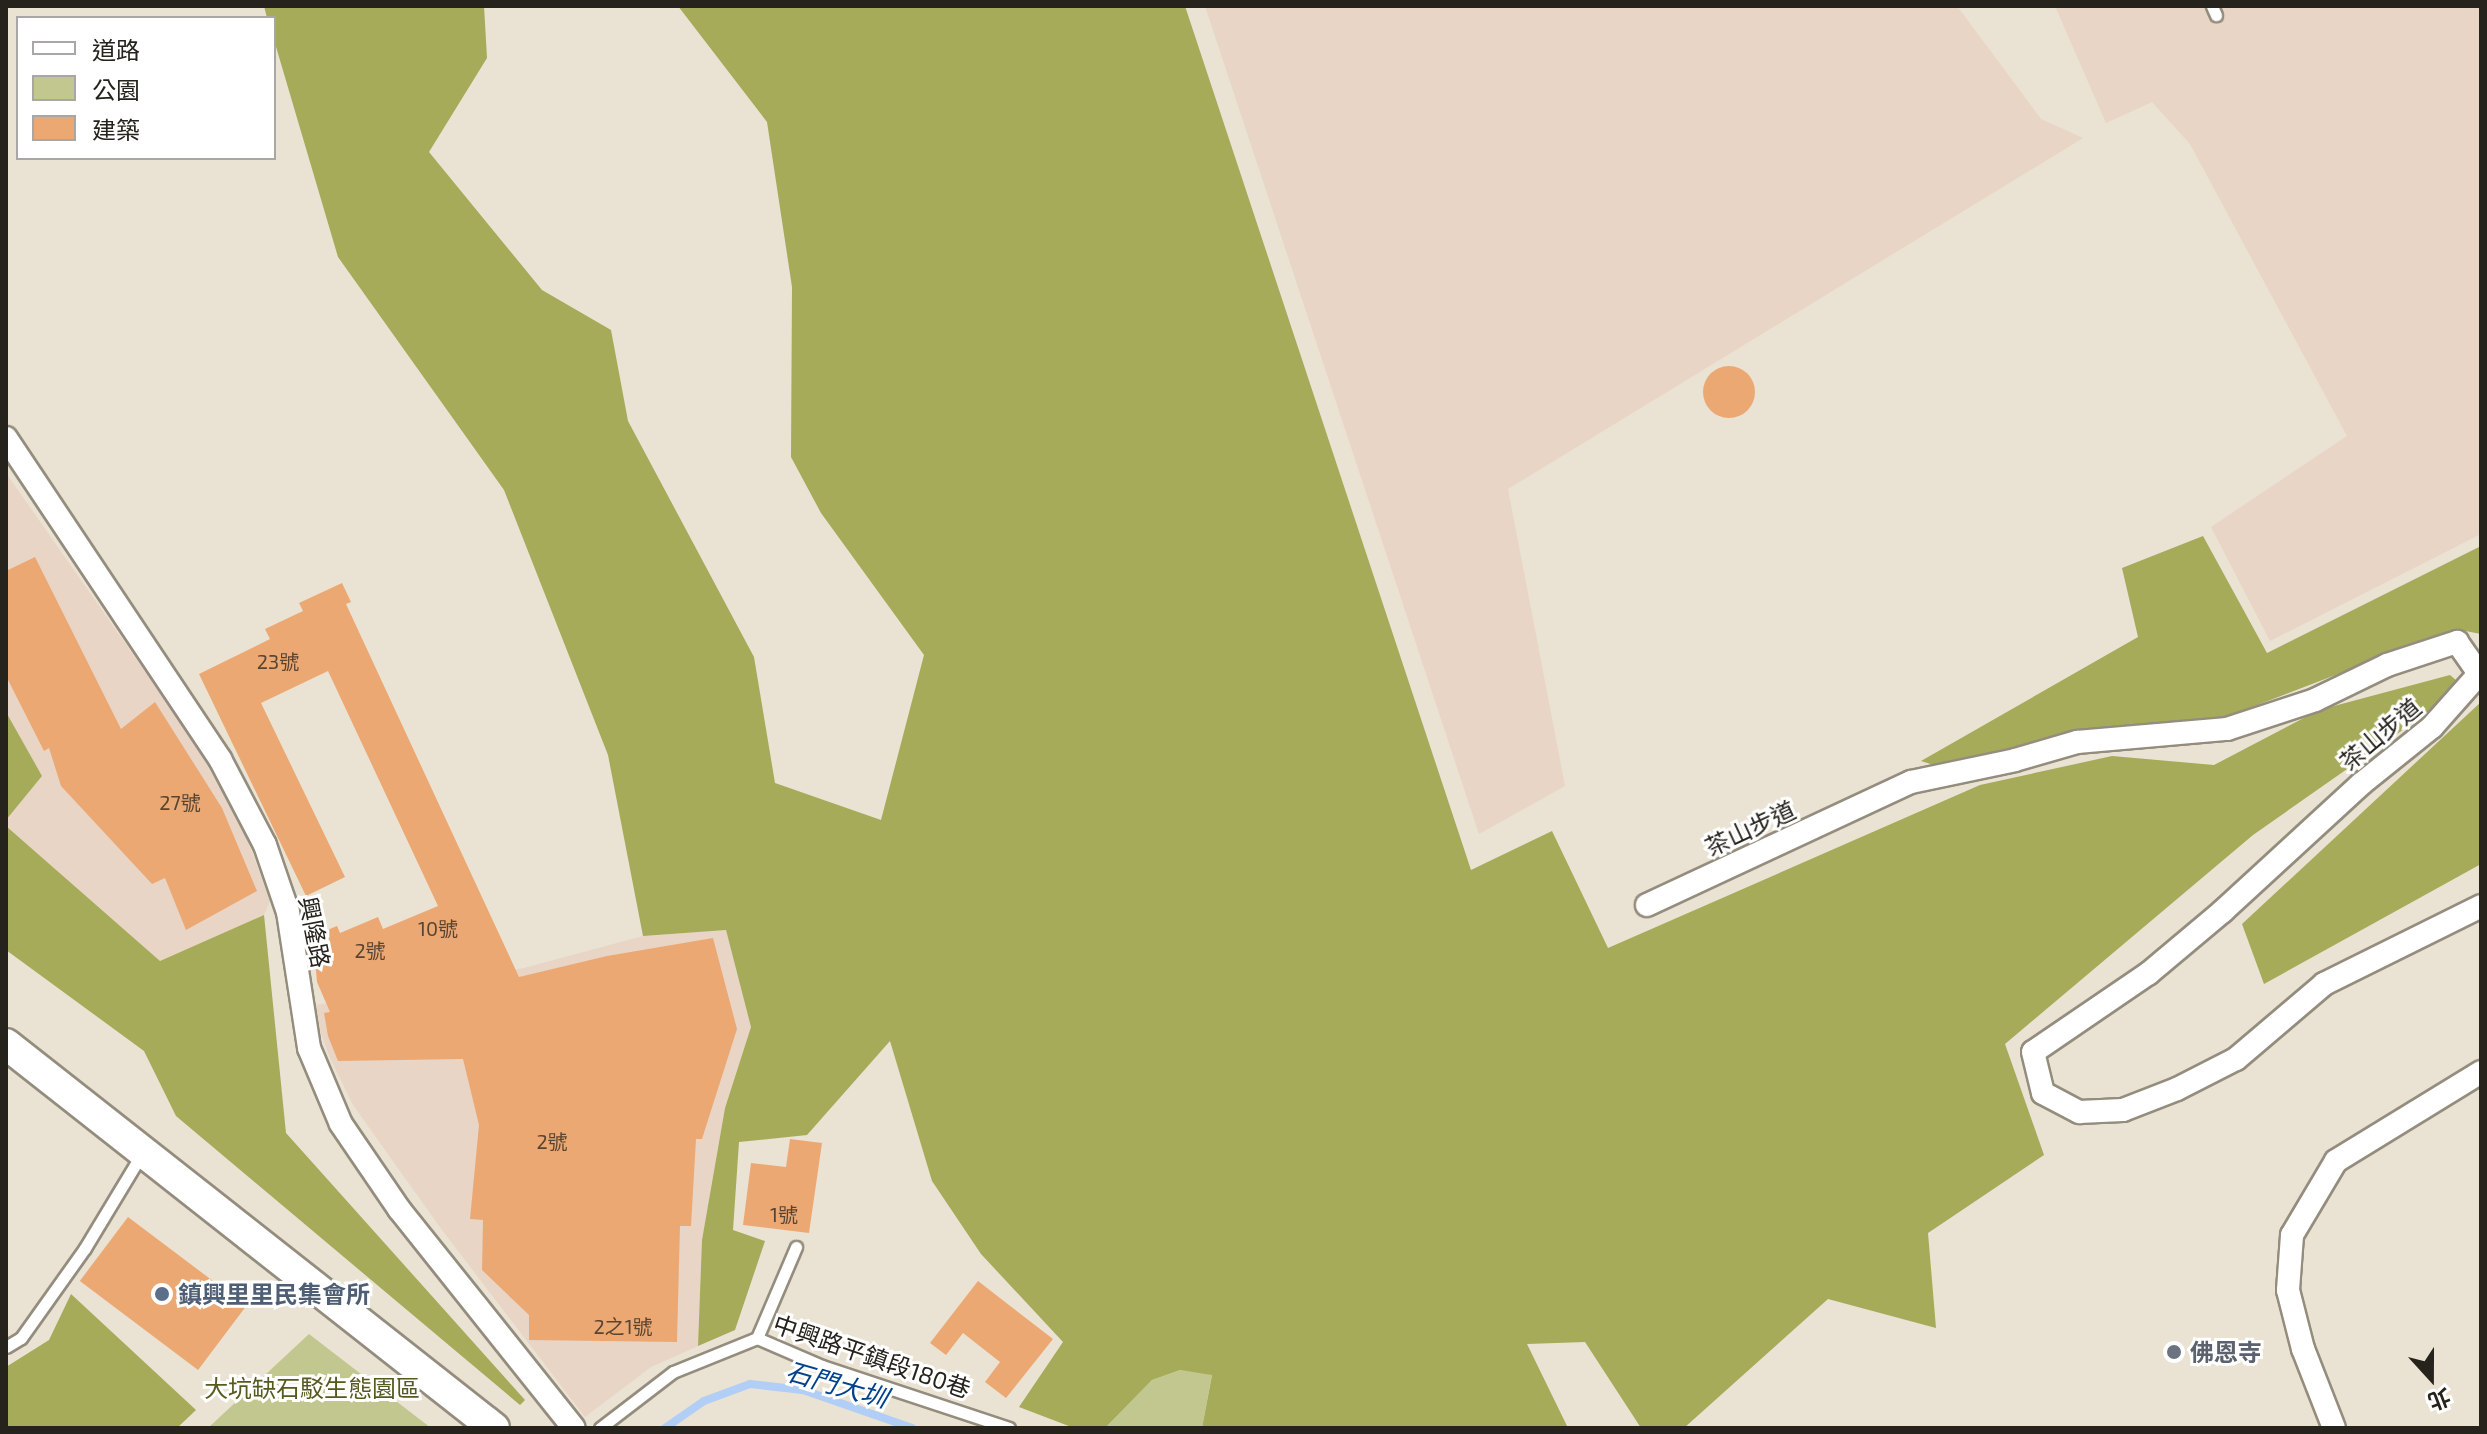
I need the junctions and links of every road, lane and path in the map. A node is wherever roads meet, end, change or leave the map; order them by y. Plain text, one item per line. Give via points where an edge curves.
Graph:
1 (6, 438) edge
2 (1647, 905) dead end
3 (2481, 906) edge
4 (6, 1044) edge
5 (2481, 1072) edge
6 (143, 1151) junction
7 (796, 1247) dead end
8 (757, 1338) junction
9 (6, 1347) edge
10 (494, 1428) edge
11 (574, 1428) edge
12 (600, 1428) edge
13 (1009, 1428) edge
14 (2334, 1428) edge

1 - 11 street, 興隆路 via 220,759 265,845 288,912 309,1048 341,1124 399,1209
2 - 3 street, 茶山步道 via 1911,782 2077,742 2227,729 2315,700 2387,665 2457,642 2479,674 2432,727 2149,973 2033,1052 2043,1093 2079,1112 2123,1110 2177,1089 2236,1059 2324,984
4 - 6 street
5 - 14 street via 2336,1161 2292,1235 2288,1290 2303,1349
6 - 9 lane via 85,1248 21,1338
6 - 10 street
7 - 8 lane
8 - 12 lane, 中興路平鎮段180巷 via 673,1372
8 - 13 lane, 中興路平鎮段180巷 via 822,1366

